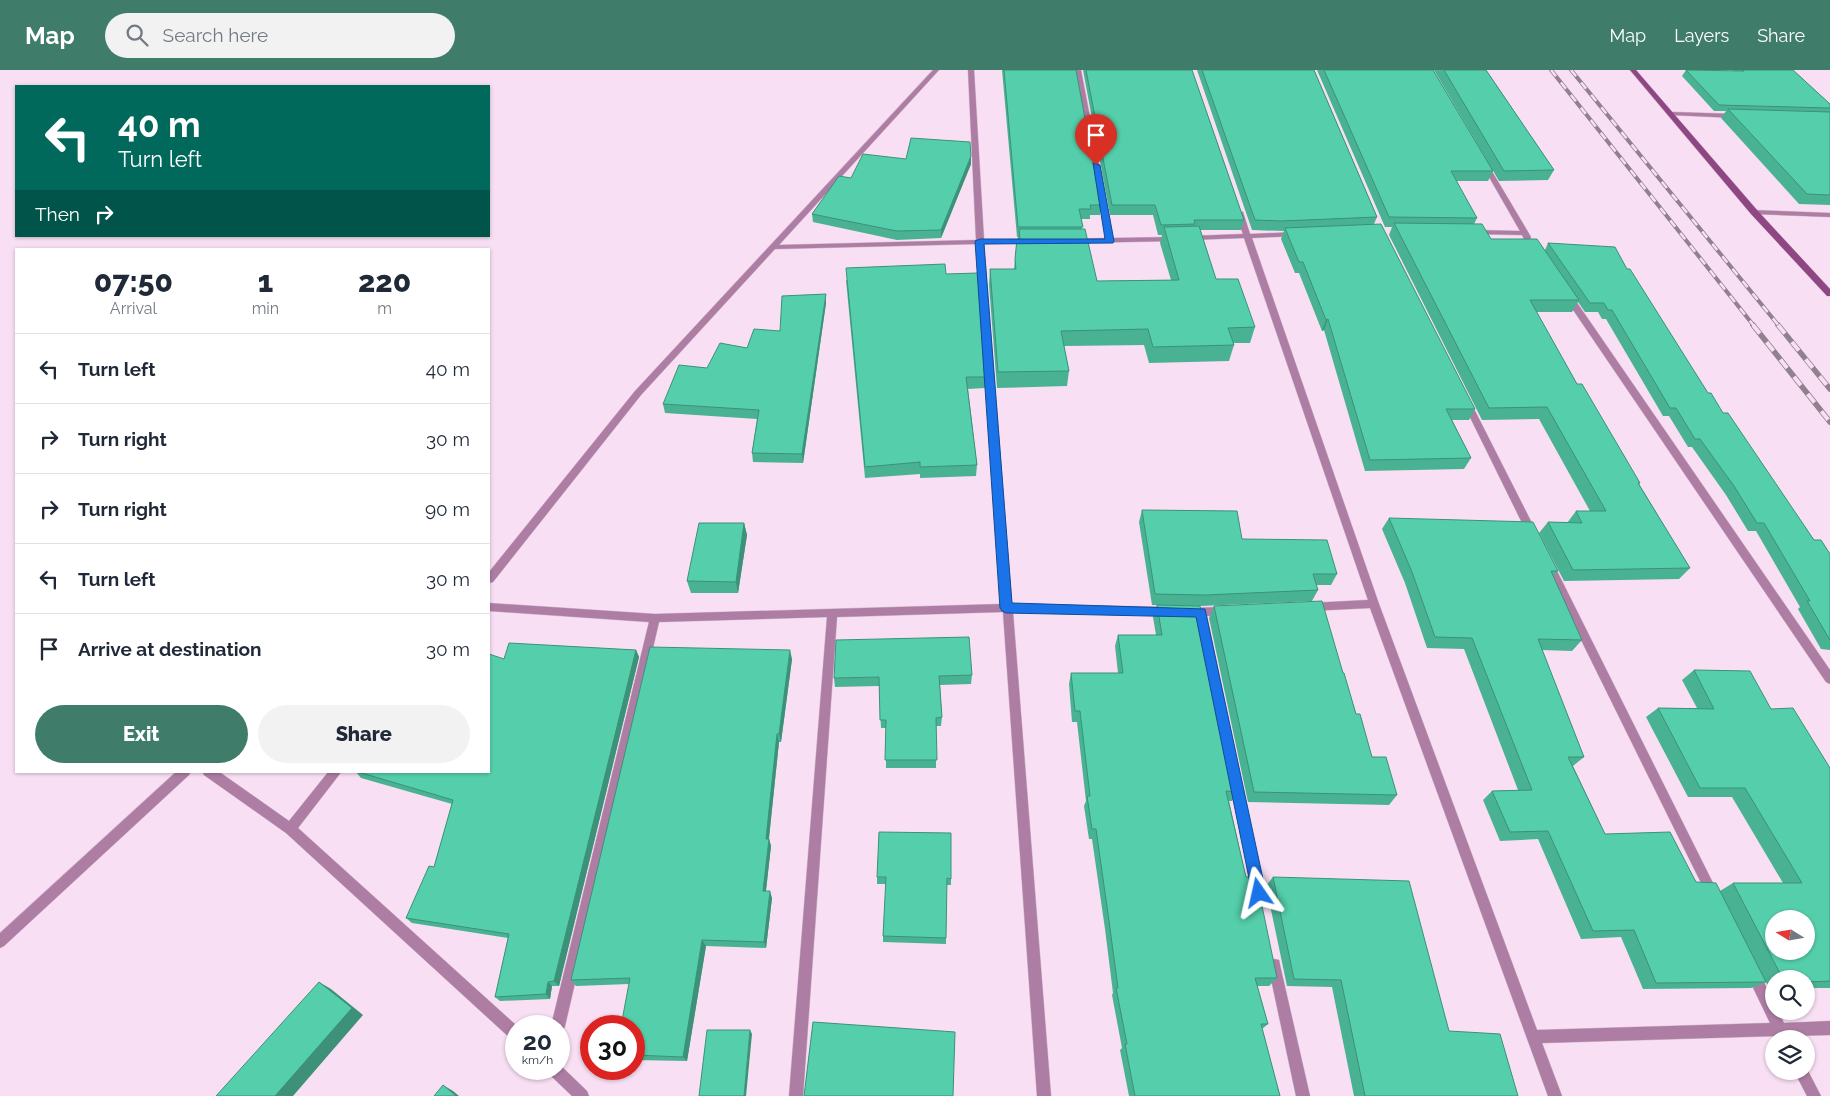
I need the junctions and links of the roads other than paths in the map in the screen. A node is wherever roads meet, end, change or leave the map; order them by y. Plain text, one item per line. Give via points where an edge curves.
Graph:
1 (936, 70) edge
2 (971, 70) edge
3 (1078, 70) edge
4 (1633, 70) edge
5 (1672, 114) junction
6 (1741, 116) edge
7 (1479, 156) edge
8 (1235, 199) edge
9 (1754, 212) junction
10 (1830, 215) edge
11 (1467, 232) edge
12 (1524, 233) junction
13 (1304, 234) edge
14 (1247, 236) junction
15 (980, 241) junction
16 (1035, 241) edge
17 (1063, 241) edge
18 (1110, 241) junction
19 (1530, 241) edge
20 (773, 247) junction
21 (1563, 290) edge
22 (1830, 294) edge
23 (1461, 391) edge
24 (490, 578) edge
25 (1374, 604) junction
26 (490, 607) edge
27 (1297, 607) edge
28 (1006, 608) junction
29 (1240, 610) edge
30 (1201, 612) junction
31 (832, 613) junction
32 (655, 618) junction
33 (1830, 679) edge
34 (183, 773) edge
35 (211, 773) edge
36 (334, 773) edge
37 (290, 829) junction
38 (1719, 906) edge
39 (1262, 909) edge
40 (0, 942) edge
41 (1272, 957) edge
42 (1746, 959) edge
43 (561, 1015) edge
44 (505, 1024) edge
45 (1830, 1028) edge
46 (1781, 1030) edge
47 (1814, 1030) edge
48 (1765, 1034) edge
49 (1533, 1037) junction
50 (565, 1080) edge
51 (1806, 1080) edge
52 (582, 1096) edge
53 (796, 1096) edge
54 (1044, 1096) edge
55 (1303, 1096) edge
56 (1555, 1096) edge
57 (1814, 1096) edge

1 - 20 street
2 - 15 street
3 - 18 street
4 - 5 street
5 - 6 street
5 - 9 street
7 - 12 street
8 - 14 street
9 - 10 street
9 - 22 street
11 - 12 street
12 - 19 street
13 - 14 street
14 - 18 street
14 - 25 street
15 - 16 street
15 - 20 street
15 - 28 street
17 - 18 street
20 - 24 street via 638,393
21 - 33 street
23 - 38 street
25 - 27 street
25 - 49 street
26 - 32 street
28 - 30 street
28 - 31 street
28 - 54 street
29 - 30 street
30 - 39 street
31 - 32 street
31 - 53 street
32 - 43 street
34 - 40 street
35 - 37 street
36 - 37 street
37 - 44 street
41 - 55 street
42 - 46 street
45 - 47 street
48 - 49 street
49 - 56 street
50 - 52 street
51 - 57 street

